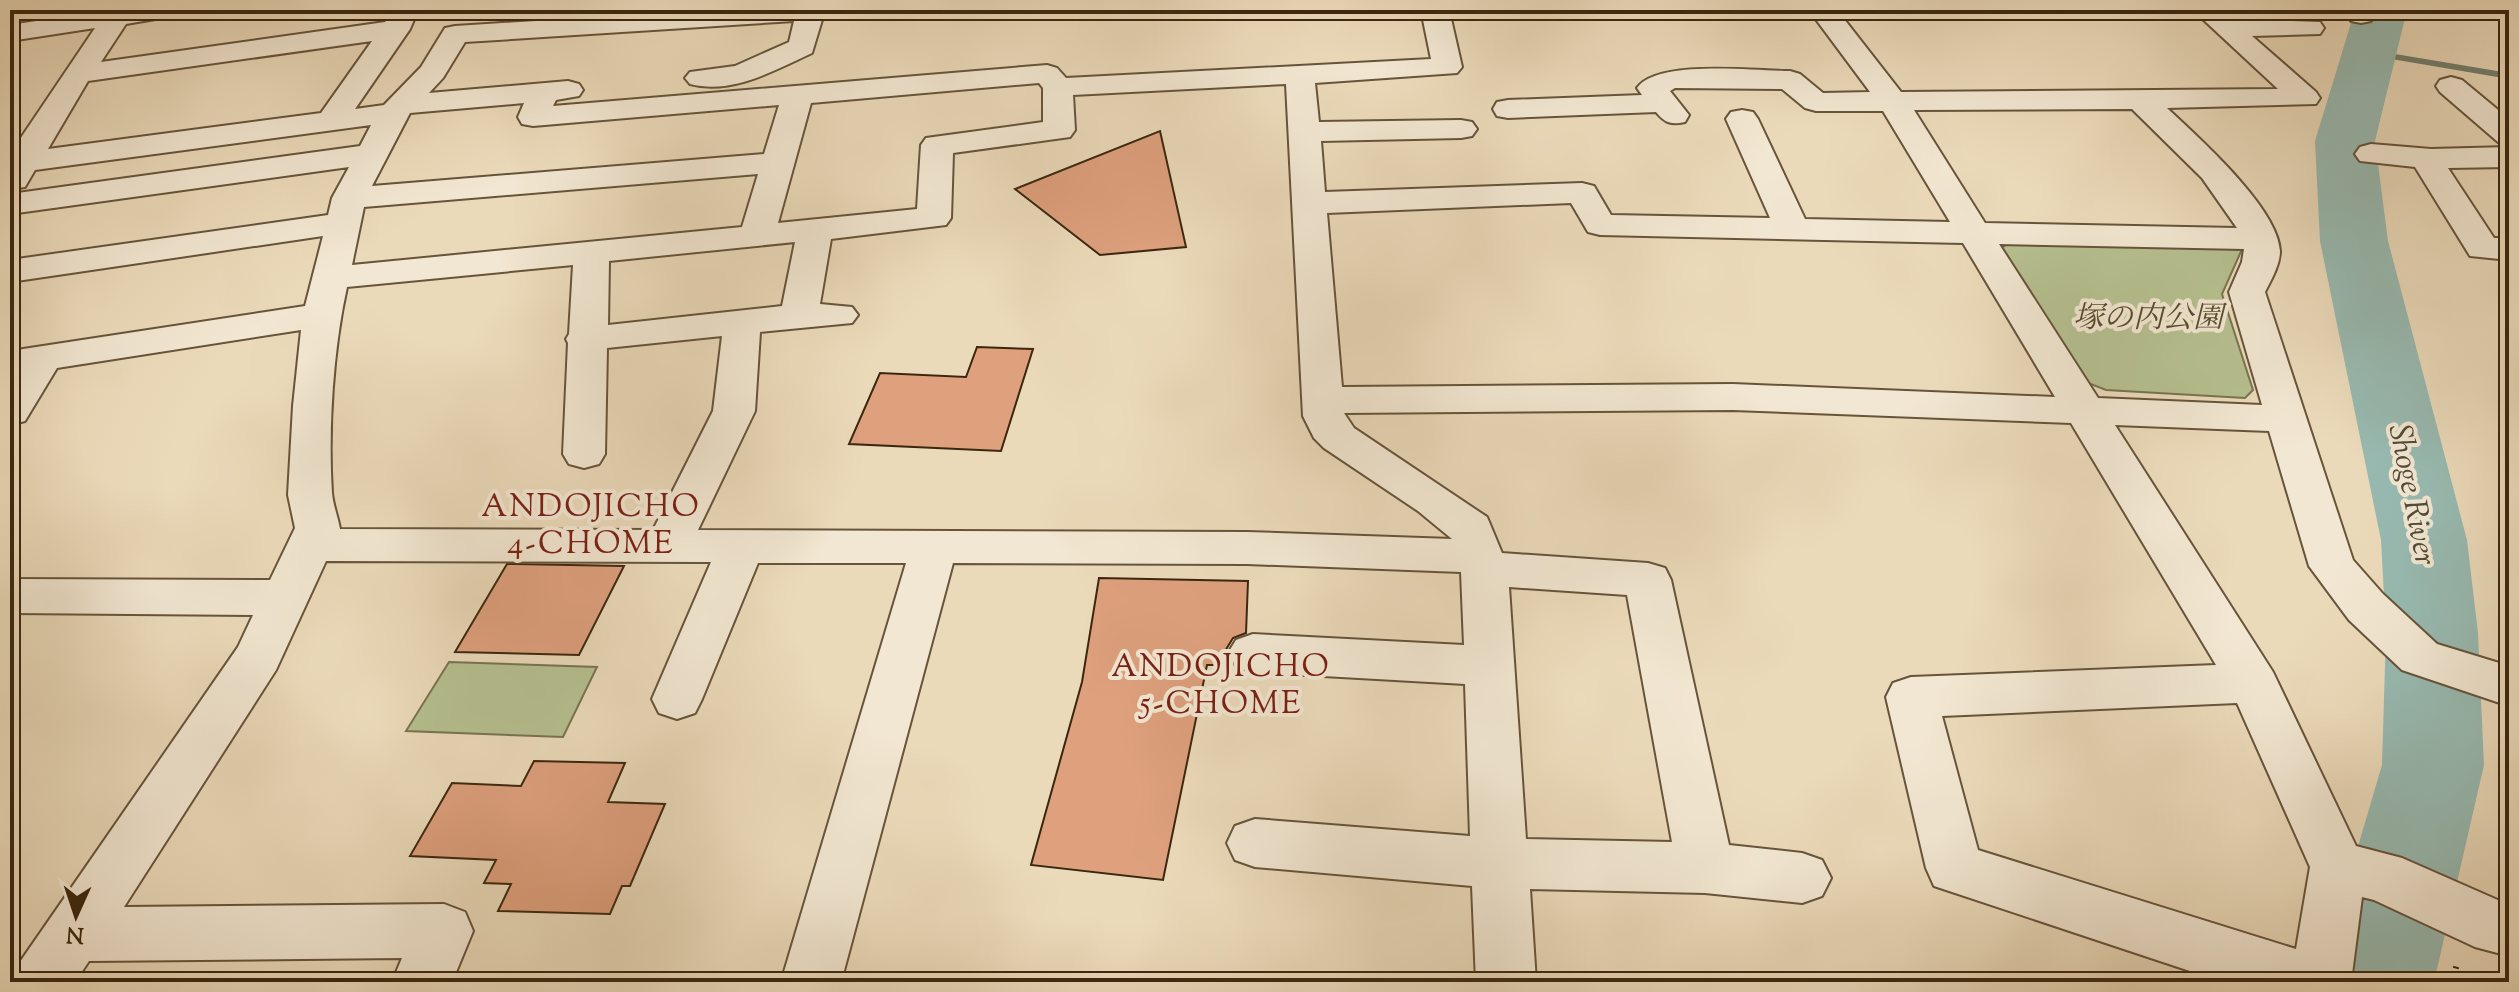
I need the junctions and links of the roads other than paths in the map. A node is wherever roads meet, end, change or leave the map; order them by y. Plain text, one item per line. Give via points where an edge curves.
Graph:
1 (24, 10) edge
2 (163, 10) edge
3 (1435, 10) edge
4 (1823, 10) edge
5 (811, 11) edge
6 (119, 14) edge
7 (603, 17) edge
8 (2216, 18) edge
9 (402, 19) edge
10 (10, 21) edge
11 (2310, 28) dead end
12 (10, 33) edge
13 (78, 74) junction
14 (1300, 74) junction
15 (2451, 86) dead end
16 (1058, 87) junction
17 (544, 92) junction
18 (798, 94) junction
19 (2141, 100) junction
20 (1893, 102) junction
21 (397, 109) junction
22 (1508, 109) dead end
23 (1742, 119) dead end
24 (332, 120) junction
25 (1461, 129) dead end
26 (1305, 132) junction
27 (2509, 135) edge
28 (372, 154) junction
29 (2371, 154) dead end
30 (2509, 157) edge
31 (2431, 159) junction
32 (779, 163) junction
33 (14, 170) edge
34 (1310, 203) junction
35 (10, 204) edge
36 (346, 211) junction
37 (1792, 228) junction
38 (815, 229) junction
39 (1973, 232) junction
40 (757, 235) junction
41 (2261, 239) junction
42 (2509, 249) edge
43 (591, 253) junction
44 (10, 271) edge
45 (327, 297) junction
46 (839, 315) dead end
47 (799, 316) junction
48 (742, 322) junction
49 (585, 339) junction
50 (27, 360) edge
51 (1323, 400) junction
52 (2081, 409) junction
53 (10, 412) edge
54 (2290, 426) junction
55 (584, 454) dead end
56 (309, 545) junction
57 (668, 546) junction
58 (741, 547) junction
59 (934, 547) junction
60 (1481, 562) junction
61 (10, 596) edge
62 (284, 598) junction
63 (1253, 653) dead end
64 (1489, 666) junction
65 (2253, 683) junction
66 (2509, 686) edge
67 (677, 699) dead end
68 (1255, 843) dead end
69 (1500, 863) junction
70 (1705, 868) junction
71 (2360, 872) junction
72 (1802, 878) dead end
73 (2509, 929) edge
74 (74, 934) junction
75 (41, 982) edge
76 (422, 982) edge
77 (811, 982) edge
78 (1506, 982) edge
79 (2309, 982) edge
80 (2321, 982) edge

1 - 10 street
2 - 6 street
3 - 14 street via 1447,67
4 - 20 street
5 - 7 street
5 - 17 street via 802,47 741,74
6 - 12 street
6 - 13 street
7 - 21 street via 455,34 433,72
8 - 11 street
8 - 19 street via 2305,98
9 - 13 street
9 - 24 street
13 - 33 street
14 - 16 street
14 - 26 street
15 - 27 street
16 - 18 street via 1047,74
16 - 38 street via 1059,130 937,145 934,218
17 - 18 street via 533,117
17 - 21 street
18 - 32 street
19 - 20 street
19 - 41 street via 2247,211
20 - 22 street via 1816,102 1790,80 1670,79 1652,88 1669,109
20 - 39 street
21 - 24 street
21 - 28 street
23 - 37 street
24 - 33 street
25 - 26 street
26 - 34 street
28 - 35 street
28 - 36 street
29 - 31 street
30 - 31 street
31 - 42 street via 2432,169 2483,248
32 - 36 street
32 - 40 street
34 - 37 street via 1582,193 1600,225
34 - 51 street
36 - 44 street
36 - 45 street
37 - 39 street
38 - 40 street
38 - 47 street
39 - 41 street
39 - 52 street
40 - 43 street
41 - 54 street via 2262,253 2247,292
43 - 45 street
43 - 49 street
45 - 50 street
45 - 56 street via 313,406 310,495 318,528
46 - 47 street
47 - 48 street
48 - 49 street
48 - 57 street via 734,411
49 - 55 street
50 - 53 street
51 - 52 street via 1733,397
51 - 60 street via 1329,428 1339,438 1471,528
52 - 54 street
52 - 65 street
54 - 66 street via 2332,566 2366,607 2420,657
56 - 57 street
56 - 62 street
57 - 58 street
58 - 59 street
58 - 67 street
59 - 60 street via 1247,548
59 - 77 street
60 - 64 street
60 - 70 street via 1648,580
61 - 62 street
62 - 74 street via 258,657
63 - 64 street
64 - 69 street
65 - 71 street
65 - 79 street via 1911,697 1954,868
68 - 69 street
69 - 70 street
69 - 78 street
70 - 72 street
71 - 73 street
71 - 80 street
74 - 75 street
74 - 76 street via 444,931

